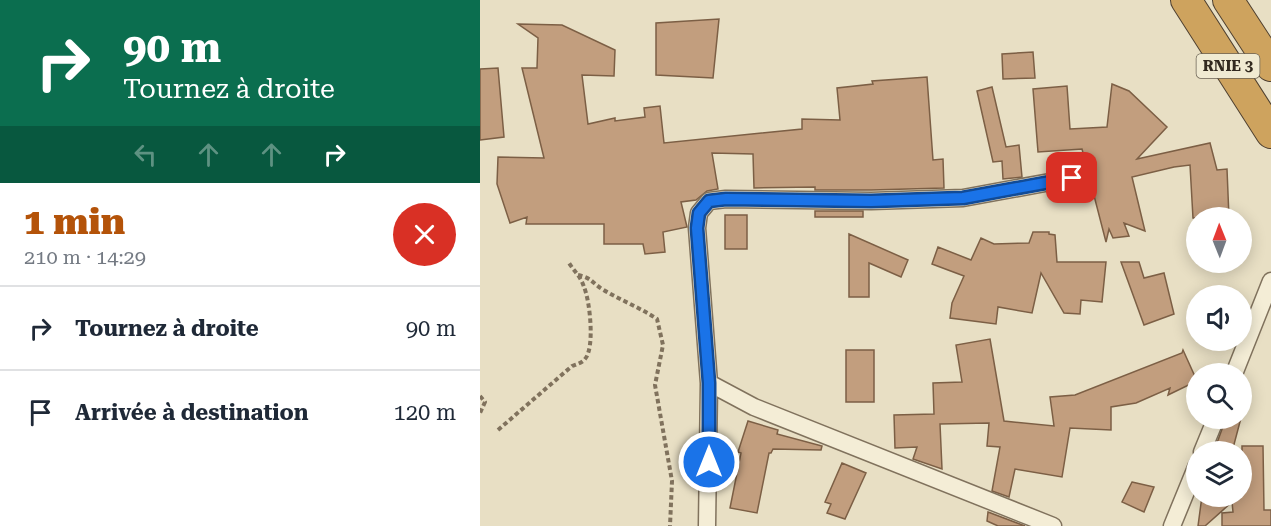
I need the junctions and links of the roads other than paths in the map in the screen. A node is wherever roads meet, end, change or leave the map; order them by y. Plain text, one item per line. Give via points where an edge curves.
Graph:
1 (1186, 0) edge
2 (1228, 0) edge
3 (1271, 66) edge
4 (1271, 133) edge
5 (1072, 178) dead end
6 (1271, 281) edge
7 (1238, 363) edge
8 (709, 383) junction
9 (1186, 492) edge
10 (707, 526) edge
11 (1053, 526) edge
12 (1172, 526) edge

1 - 4 highway, RNIE 3
2 - 3 highway, RNIE 3
5 - 8 street via 963,198 709,201 699,213 697,228
6 - 7 street
8 - 10 street
8 - 11 street via 754,407
9 - 12 street

